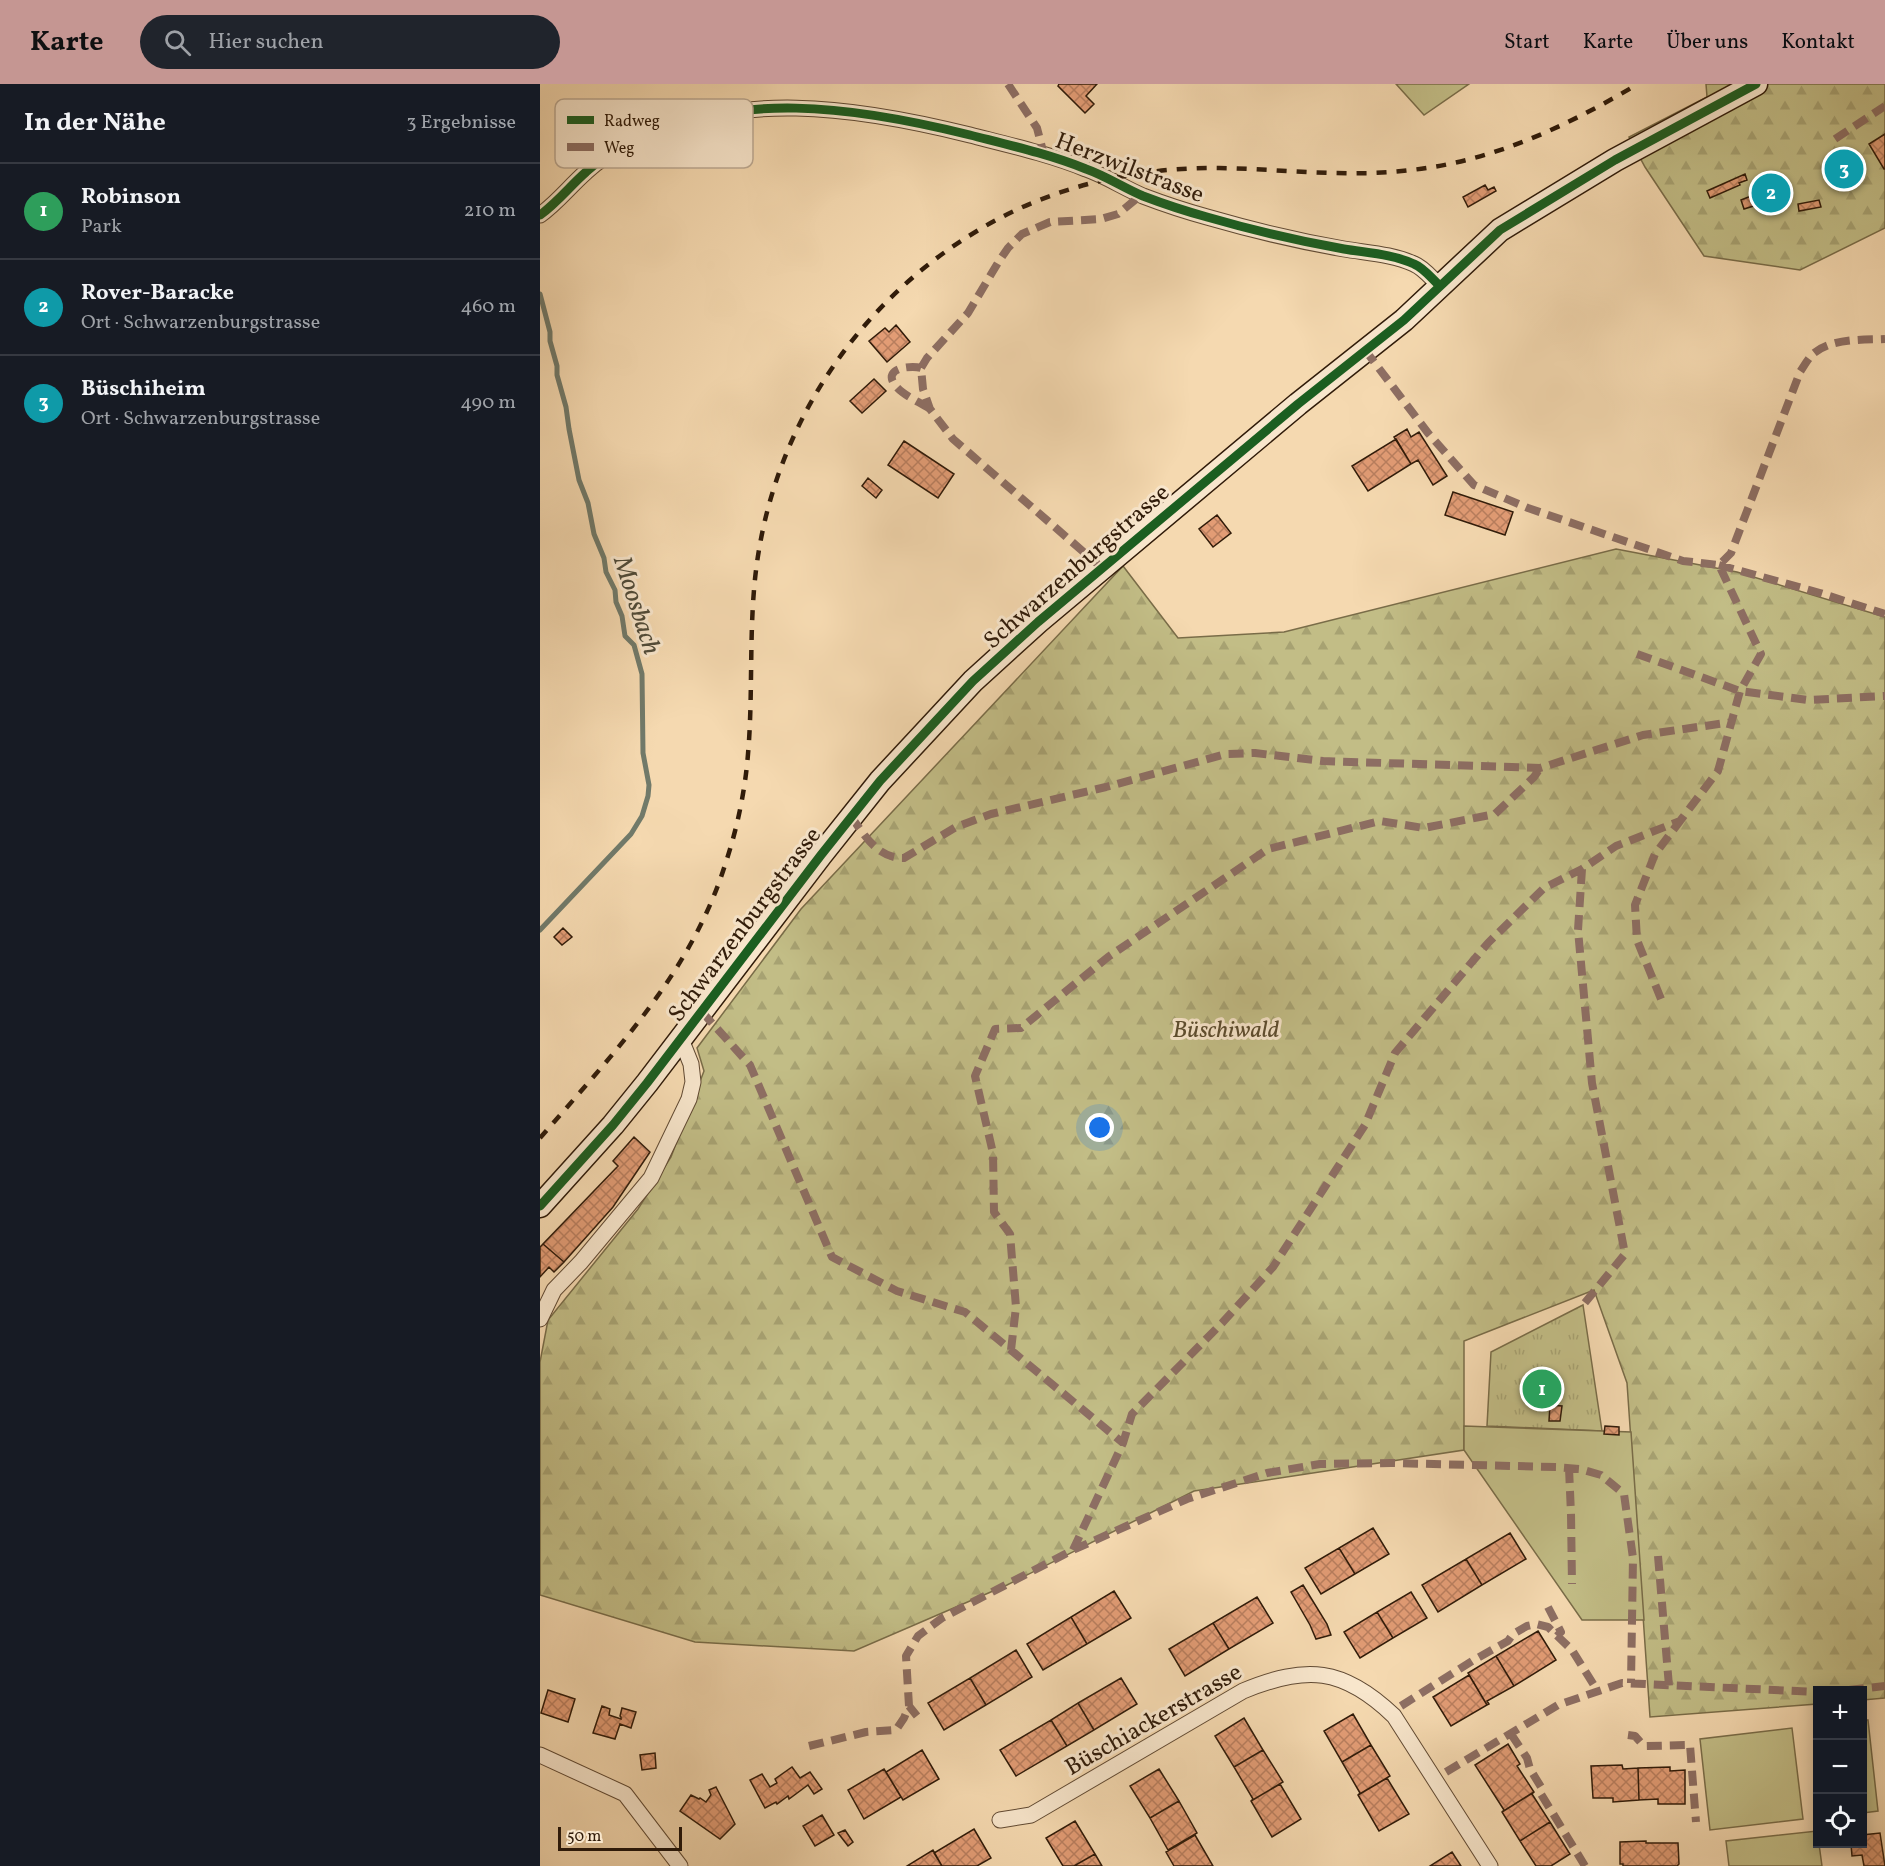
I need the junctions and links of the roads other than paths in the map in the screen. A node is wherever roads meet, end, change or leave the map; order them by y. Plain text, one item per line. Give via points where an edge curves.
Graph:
1 (1756, 84) edge
2 (753, 109) edge
3 (591, 168) edge
4 (540, 215) edge
5 (1440, 286) junction
6 (681, 1040) junction
7 (540, 1206) edge
8 (540, 1319) edge
9 (540, 1755) edge
10 (1000, 1820) dead end
11 (680, 1866) edge
12 (1490, 1866) edge

1 - 5 main road, Schwarzenburgstrasse via 1615,160 1515,220 1491,237
2 - 5 street, Herzwilstrasse via 813,108 917,122 1086,168 1190,213 1264,232 1393,256 1417,265
3 - 4 street, Herzwilstrasse
5 - 6 main road, Schwarzenburgstrasse via 1404,320 1101,567 973,681 851,816
6 - 7 main road, Schwarzenburgstrasse via 613,1125
6 - 8 street via 692,1064 693,1082 689,1099 651,1178 554,1290
9 - 11 street via 625,1794
10 - 12 street, Büschiackerstrasse via 1031,1815 1242,1691 1286,1676 1310,1674 1330,1676 1357,1686 1394,1716

